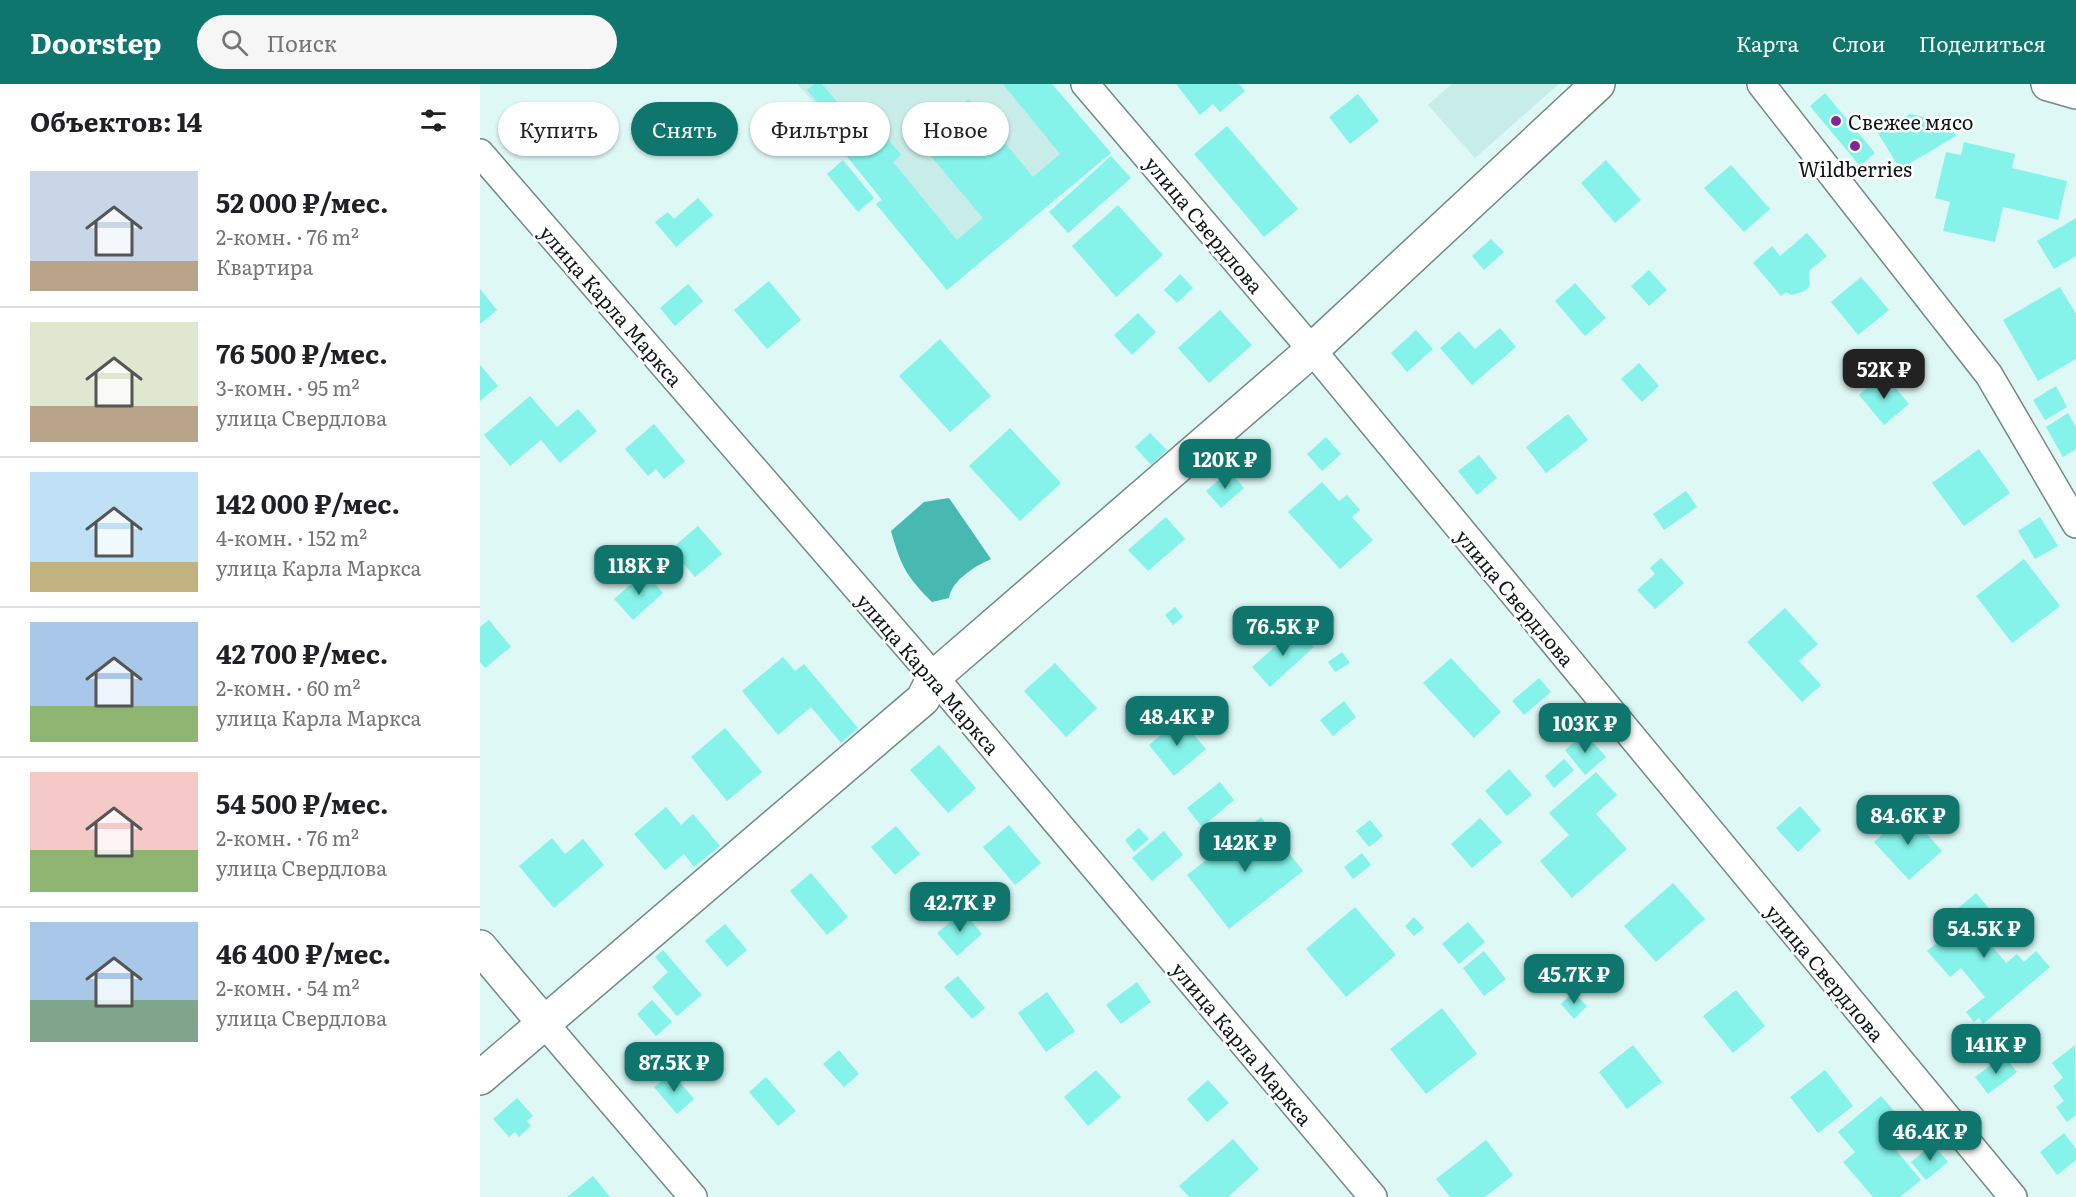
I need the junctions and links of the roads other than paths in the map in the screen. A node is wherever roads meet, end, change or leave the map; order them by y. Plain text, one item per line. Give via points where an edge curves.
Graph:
1 (1085, 84) edge
2 (1598, 84) edge
3 (1761, 84) edge
4 (2048, 84) edge
5 (2076, 92) edge
6 (480, 153) edge
7 (1312, 350) junction
8 (2076, 524) edge
9 (934, 677) junction
10 (480, 947) edge
11 (544, 1023) junction
12 (480, 1078) edge
13 (693, 1197) edge
14 (1373, 1197) edge
15 (2013, 1197) edge

1 - 7 street, улица Свердлова
2 - 7 street
3 - 8 street via 1989,375
4 - 5 street
6 - 9 street, улица Карла Маркса
7 - 9 street
7 - 15 street, улица Свердлова
9 - 11 street via 924,699
9 - 14 street, улица Карла Маркса
10 - 11 street
11 - 12 street
11 - 13 street

